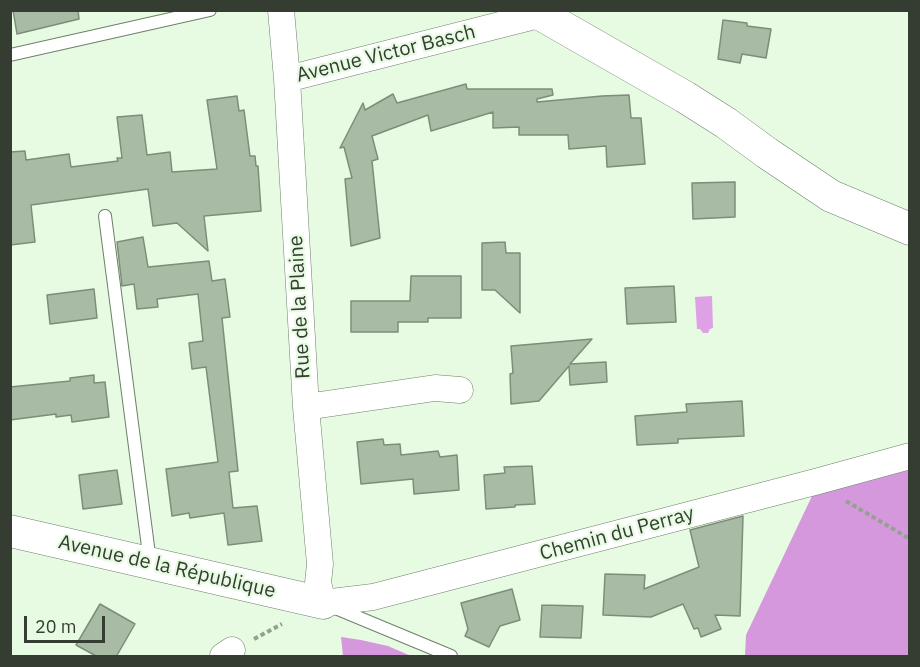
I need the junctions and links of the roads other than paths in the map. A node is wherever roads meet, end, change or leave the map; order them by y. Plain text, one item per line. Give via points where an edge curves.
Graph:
1 (210, 10) edge
2 (281, 10) edge
3 (544, 12) edge
4 (10, 55) edge
5 (286, 79) junction
6 (105, 216) dead end
7 (909, 229) edge
8 (460, 390) dead end
9 (306, 407) junction
10 (909, 456) edge
11 (10, 531) edge
12 (150, 563) junction
13 (323, 603) junction
14 (451, 657) edge

1 - 4 lane
2 - 5 street, Rue de la Plaine
3 - 5 street, Avenue Victor Basch
3 - 7 street via 718,118 831,196
5 - 9 street, Rue de la Plaine
6 - 12 lane
8 - 9 street via 435,388
9 - 13 street, Rue de la Plaine via 320,564 318,583
10 - 13 street, Chemin du Perray via 373,597
11 - 12 street, Avenue de la République
12 - 13 street, Avenue de la République
13 - 14 lane

